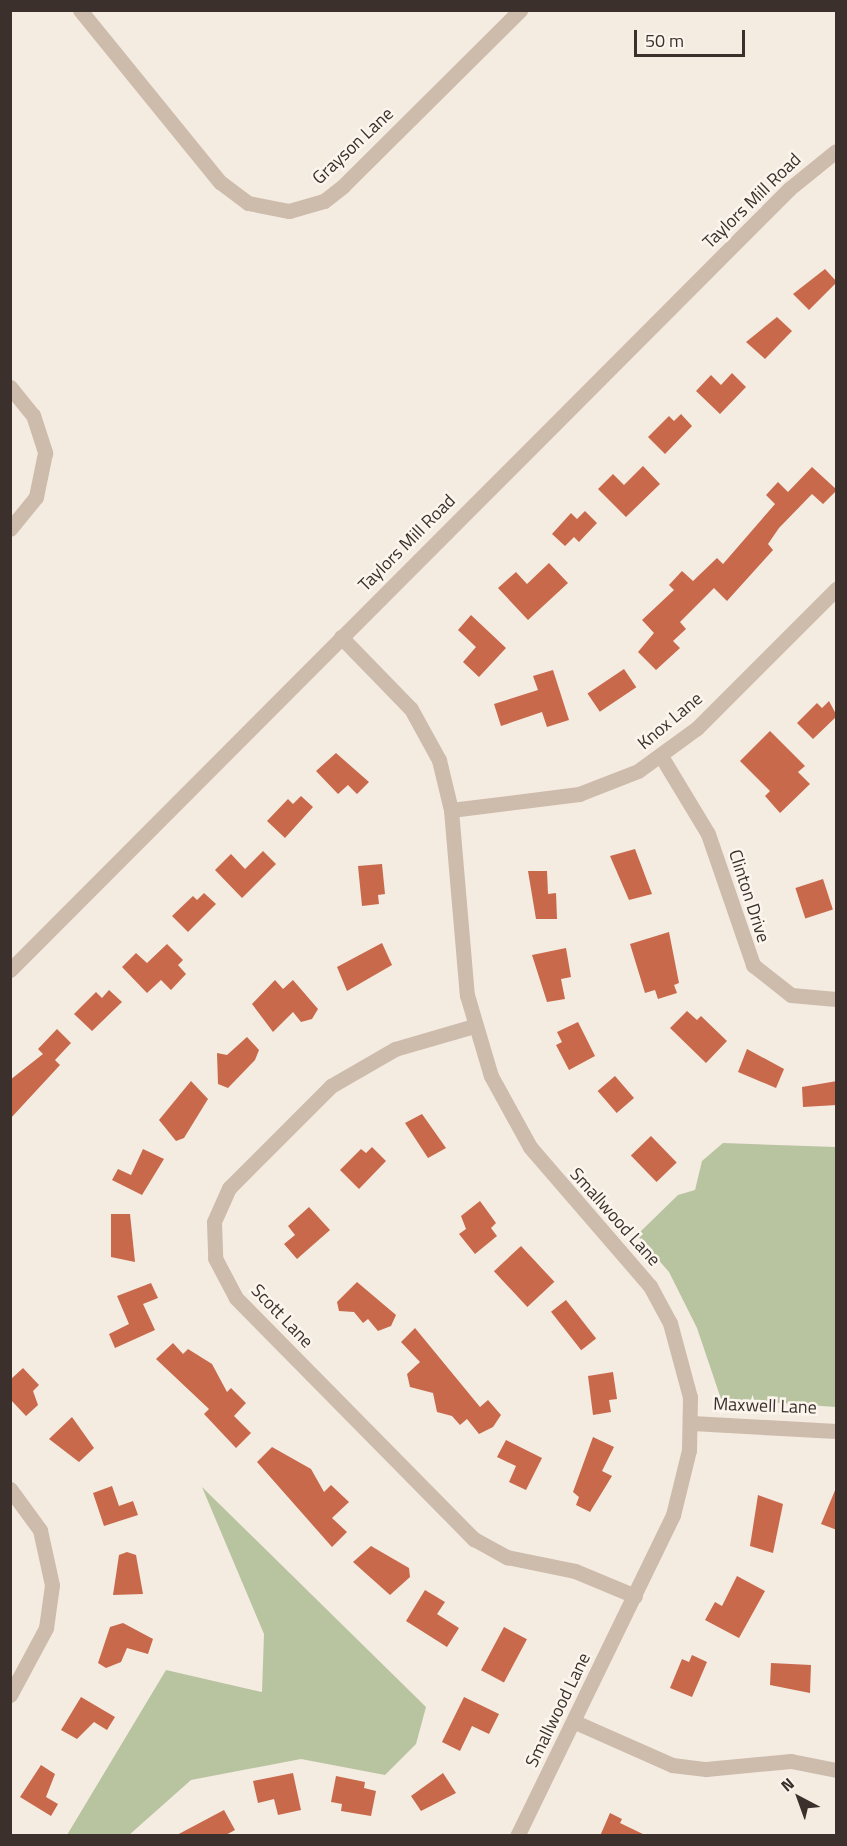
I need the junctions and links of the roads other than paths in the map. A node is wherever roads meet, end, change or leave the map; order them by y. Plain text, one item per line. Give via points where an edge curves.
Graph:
1 (80, 10) edge
2 (520, 10) edge
3 (837, 151) edge
4 (10, 387) edge
5 (10, 529) edge
6 (837, 589) edge
7 (341, 637) junction
8 (661, 756) junction
9 (451, 810) junction
10 (10, 970) edge
11 (837, 999) edge
12 (474, 1026) junction
13 (692, 1423) junction
14 (837, 1431) edge
15 (10, 1489) edge
16 (635, 1596) junction
17 (10, 1695) edge
18 (575, 1722) junction
19 (837, 1770) edge
20 (517, 1836) edge

1 - 2 street, Grayson Lane via 220,182 248,204 289,211 324,201 343,186
3 - 7 street, Taylors Mill Road via 789,189
4 - 5 street via 40,432 45,461 36,497
6 - 8 street, Knox Lane via 696,728
7 - 9 street, Smallwood Lane via 421,723 439,760
7 - 10 street, Taylors Mill Road
8 - 9 street, Knox Lane via 579,794
8 - 11 street, Clinton Drive via 708,834 753,965 791,995
9 - 12 street, Smallwood Lane via 464,965
12 - 13 street, Smallwood Lane via 491,1076 530,1147 625,1254 662,1307 682,1356
12 - 16 street, Scott Lane via 395,1049 331,1086 230,1188 214,1222 215,1258 236,1298 474,1539 507,1557 575,1571
13 - 14 street, Maxwell Lane
13 - 16 street, Smallwood Lane via 677,1504
15 - 17 street via 40,1530 52,1585 45,1628
16 - 18 street, Smallwood Lane
18 - 19 street via 672,1765 706,1769 790,1761
18 - 20 street, Smallwood Lane

